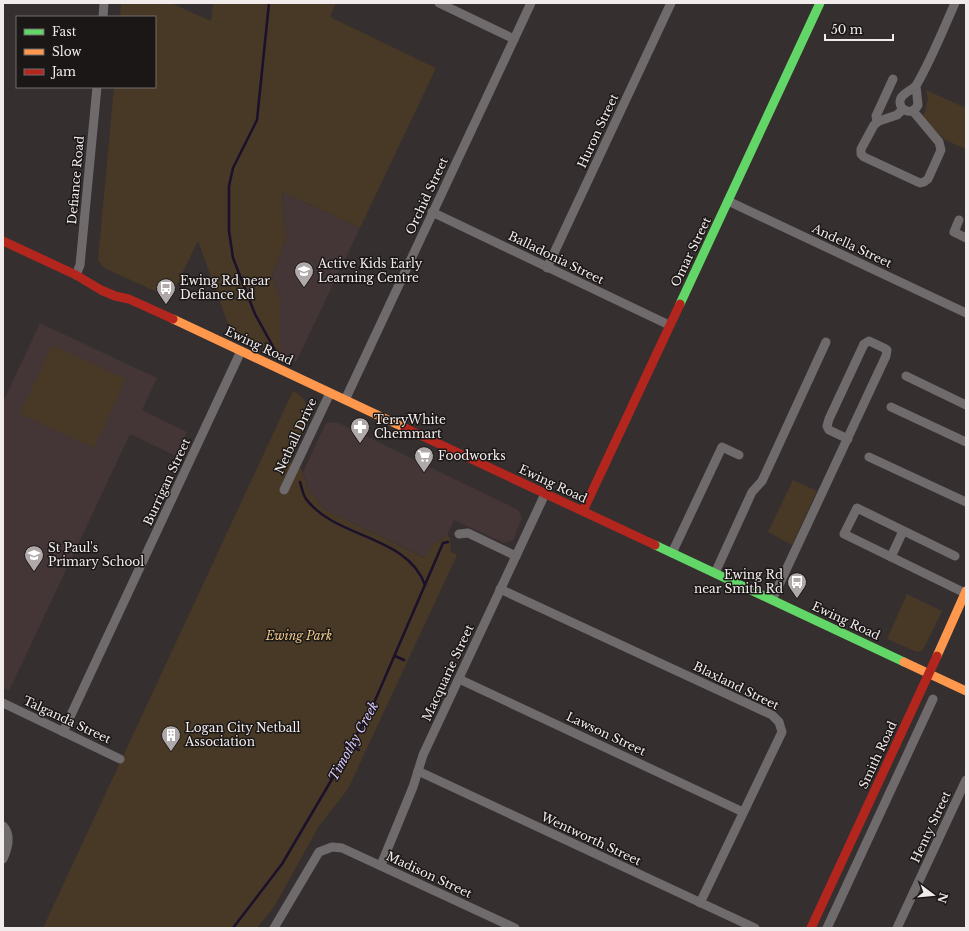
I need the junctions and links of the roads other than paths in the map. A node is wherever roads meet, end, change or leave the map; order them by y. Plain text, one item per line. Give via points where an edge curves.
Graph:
1 (104, 3) edge
2 (439, 3) edge
3 (531, 3) edge
4 (671, 3) edge
5 (820, 3) edge
6 (955, 3) edge
7 (103, 16) edge
8 (514, 39) junction
9 (893, 79) dead end
10 (916, 86) junction
11 (96, 88) edge
12 (903, 109) junction
13 (913, 111) junction
14 (877, 122) junction
15 (728, 201) junction
16 (432, 212) junction
17 (959, 220) dead end
18 (966, 238) edge
19 (4, 245) edge
20 (548, 268) junction
21 (76, 275) junction
22 (966, 313) edge
23 (669, 326) junction
24 (826, 342) dead end
25 (241, 350) junction
26 (906, 376) dead end
27 (330, 393) junction
28 (345, 400) junction
29 (966, 405) edge
30 (891, 407) dead end
31 (848, 439) junction
32 (966, 442) edge
33 (739, 455) dead end
34 (869, 457) dead end
35 (284, 490) dead end
36 (545, 494) junction
37 (966, 502) edge
38 (583, 511) junction
39 (903, 531) junction
40 (459, 534) dead end
41 (672, 553) junction
42 (516, 556) junction
43 (955, 556) dead end
44 (891, 557) junction
45 (715, 573) junction
46 (500, 589) junction
47 (966, 592) edge
48 (772, 600) junction
49 (929, 674) junction
50 (459, 679) junction
51 (966, 691) edge
52 (933, 699) dead end
53 (3, 703) edge
54 (63, 732) junction
55 (120, 759) dead end
56 (418, 771) junction
57 (966, 780) edge
58 (743, 812) junction
59 (3, 826) edge
60 (3, 859) edge
61 (381, 865) junction
62 (700, 903) junction
63 (274, 928) edge
64 (515, 928) edge
65 (755, 928) edge
66 (811, 928) edge
67 (827, 928) edge
68 (897, 928) edge

1 - 7 street
2 - 8 street
3 - 8 street, Orchid Street
4 - 20 street, Huron Street
5 - 15 main road, Omar Street
6 - 10 street
8 - 16 street, Orchid Street
9 - 14 street via 876,116
10 - 12 street via 901,98
10 - 13 street via 918,105
11 - 21 street, Defiance Road via 80,265
12 - 13 street
12 - 14 street via 897,115
13 - 14 street via 941,145 928,179 924,182 917,182 862,156 862,149
15 - 22 street, Andella Street
15 - 23 main road, Omar Street
16 - 20 street, Balladonia Street
16 - 28 street, Orchid Street
17 - 18 street via 954,232
19 - 21 main road, Ewing Road
20 - 23 street, Balladonia Street
21 - 25 main road, Ewing Road via 89,276 119,289 129,300
23 - 38 main road, Omar Street
24 - 45 street via 762,481 752,492
25 - 27 main road, Ewing Road
25 - 54 street, Burrigan Street
26 - 29 street
27 - 28 main road, Ewing Road
27 - 35 street, Netball Drive
28 - 36 main road, Ewing Road
30 - 32 street
31 - 31 street via 886,356 887,350 869,341 864,344 827,426 829,430
31 - 48 street
33 - 41 street via 722,447
34 - 37 street
36 - 38 main road, Ewing Road
36 - 42 street, Macquarie Street
38 - 41 main road, Ewing Road
39 - 43 street
39 - 44 street
39 - 44 street via 857,508 844,534
40 - 42 street via 468,534
41 - 45 main road, Ewing Road
42 - 46 street, Macquarie Street
44 - 47 street
45 - 48 main road, Ewing Road
46 - 50 street, Macquarie Street
46 - 58 street, Blaxland Street via 772,715 780,722 782,732
47 - 49 main road, Smith Road
48 - 49 main road, Ewing Road
49 - 51 main road, Ewing Road
49 - 66 main road, Smith Road
50 - 56 street, Macquarie Street
50 - 58 street, Lawson Street
52 - 67 street
53 - 54 street, Talganda Street
54 - 55 street, Talganda Street
56 - 61 street, Macquarie Street
56 - 62 street, Wentworth Street
57 - 68 street, Henty Street
58 - 62 street, Blaxland Street
59 - 60 street via 8,832 8,846
61 - 63 street, Madison Street via 342,848 332,846 320,852
61 - 64 street, Madison Street
62 - 65 street, Wentworth Street

